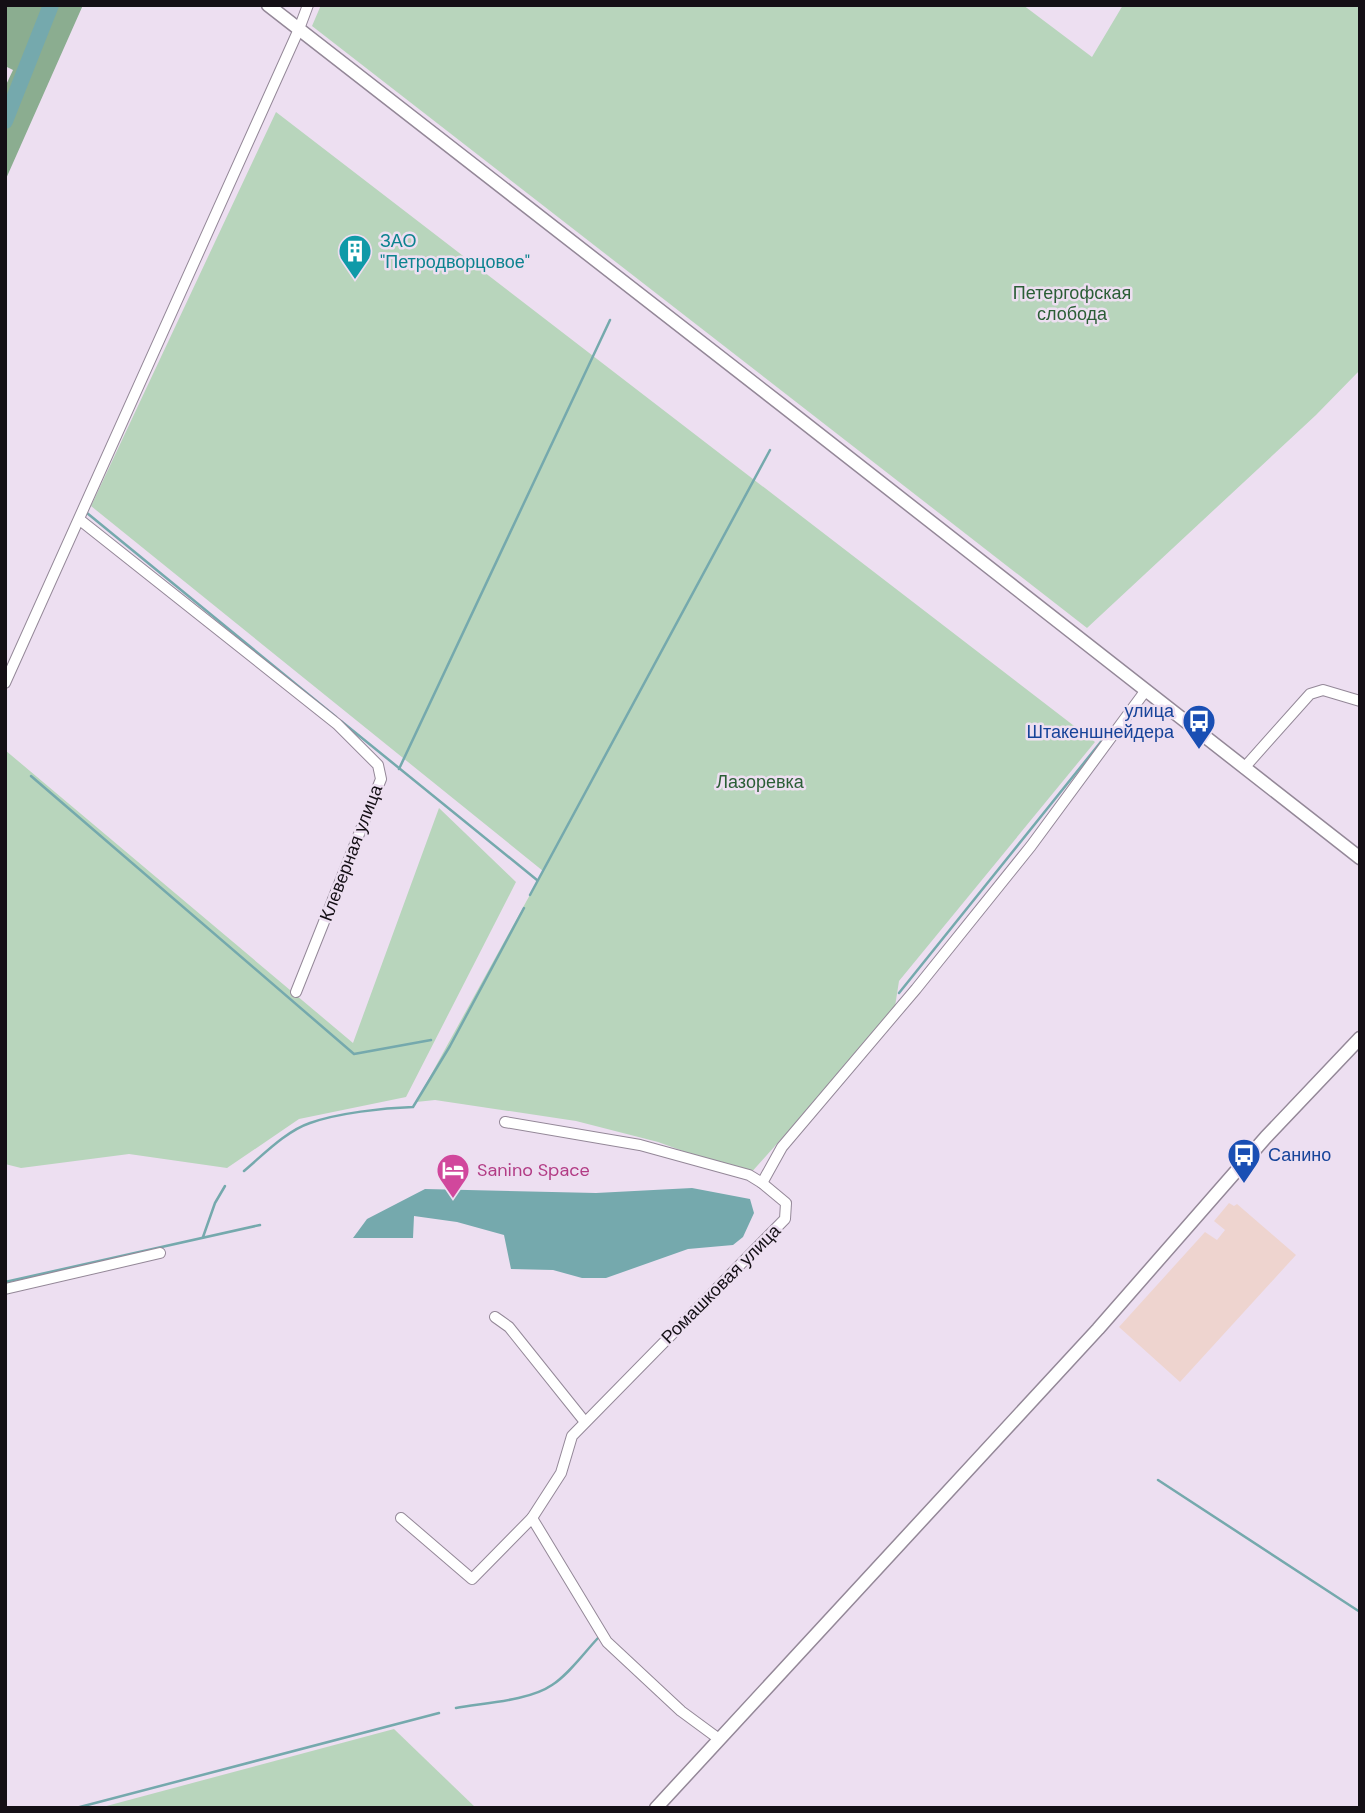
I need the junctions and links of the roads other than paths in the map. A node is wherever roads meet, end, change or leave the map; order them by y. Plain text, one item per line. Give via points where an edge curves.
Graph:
1 (268, 5) edge
2 (308, 5) edge
3 (299, 29) junction
4 (80, 520) junction
5 (5, 683) edge
6 (1146, 690) junction
7 (1360, 701) edge
8 (1244, 768) junction
9 (1360, 858) edge
10 (296, 992) dead end
11 (1360, 1038) edge
12 (505, 1122) dead end
13 (762, 1183) junction
14 (160, 1253) dead end
15 (5, 1289) edge
16 (495, 1317) dead end
17 (585, 1422) junction
18 (401, 1518) dead end
19 (532, 1518) junction
20 (719, 1739) junction
21 (656, 1808) edge

1 - 3 street
2 - 3 street
3 - 4 street
3 - 6 street
4 - 5 street
4 - 10 street, Клеверная улица via 337,724 378,765 381,779
6 - 8 street
6 - 13 street via 1031,846 782,1147
7 - 8 street via 1323,690 1310,695
8 - 9 street
11 - 20 street
12 - 13 street, Ромашковая улица via 640,1145
13 - 17 street, Ромашковая улица via 786,1203 785,1219
14 - 15 street
16 - 17 street via 509,1327
17 - 19 street, Ромашковая улица via 572,1436 561,1473
18 - 19 street, Ромашковая улица via 472,1579
19 - 20 street via 607,1642 681,1711
20 - 21 street

